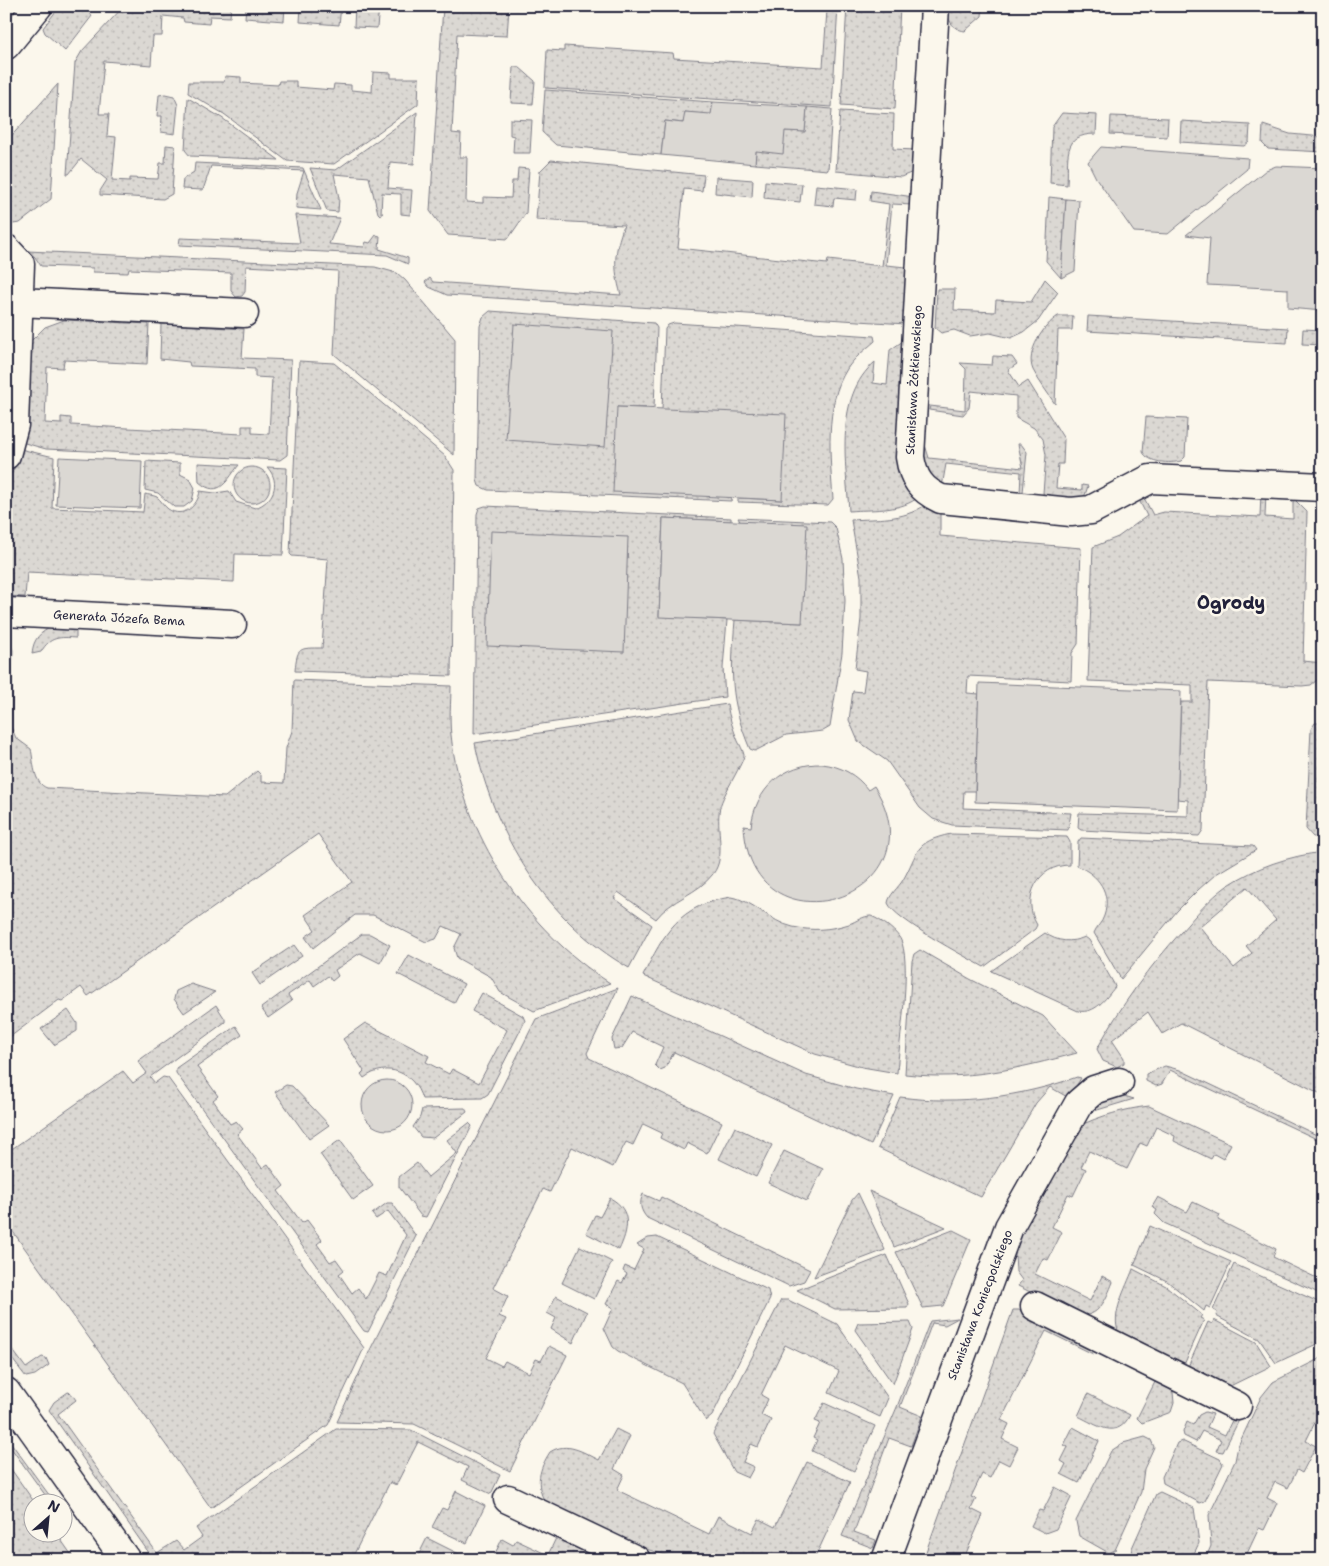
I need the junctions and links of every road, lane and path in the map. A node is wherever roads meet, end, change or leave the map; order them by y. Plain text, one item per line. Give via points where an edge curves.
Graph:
1 (38, 6) edge
2 (935, 6) edge
3 (6, 45) edge
4 (6, 248) edge
5 (19, 302) junction
6 (244, 313) dead end
7 (6, 455) edge
8 (1323, 487) edge
9 (6, 612) edge
10 (232, 624) dead end
11 (1119, 1082) dead end
12 (1035, 1306) dead end
13 (6, 1392) edge
14 (1237, 1406) dead end
15 (508, 1500) dead end
16 (126, 1560) edge
17 (636, 1560) edge
18 (886, 1560) edge

1 - 3 street
2 - 8 street, Stanisława Żółkiewskiego via 910,457 918,483 941,499 1071,512 1091,510 1150,479
4 - 5 street via 20,264
5 - 6 street
5 - 7 street via 14,425
9 - 10 street, Generała Józefa Bema
11 - 18 street, Stanisława Koniecpolskiego via 1094,1090 1079,1103 1009,1226
12 - 14 street
13 - 16 street
15 - 17 street

